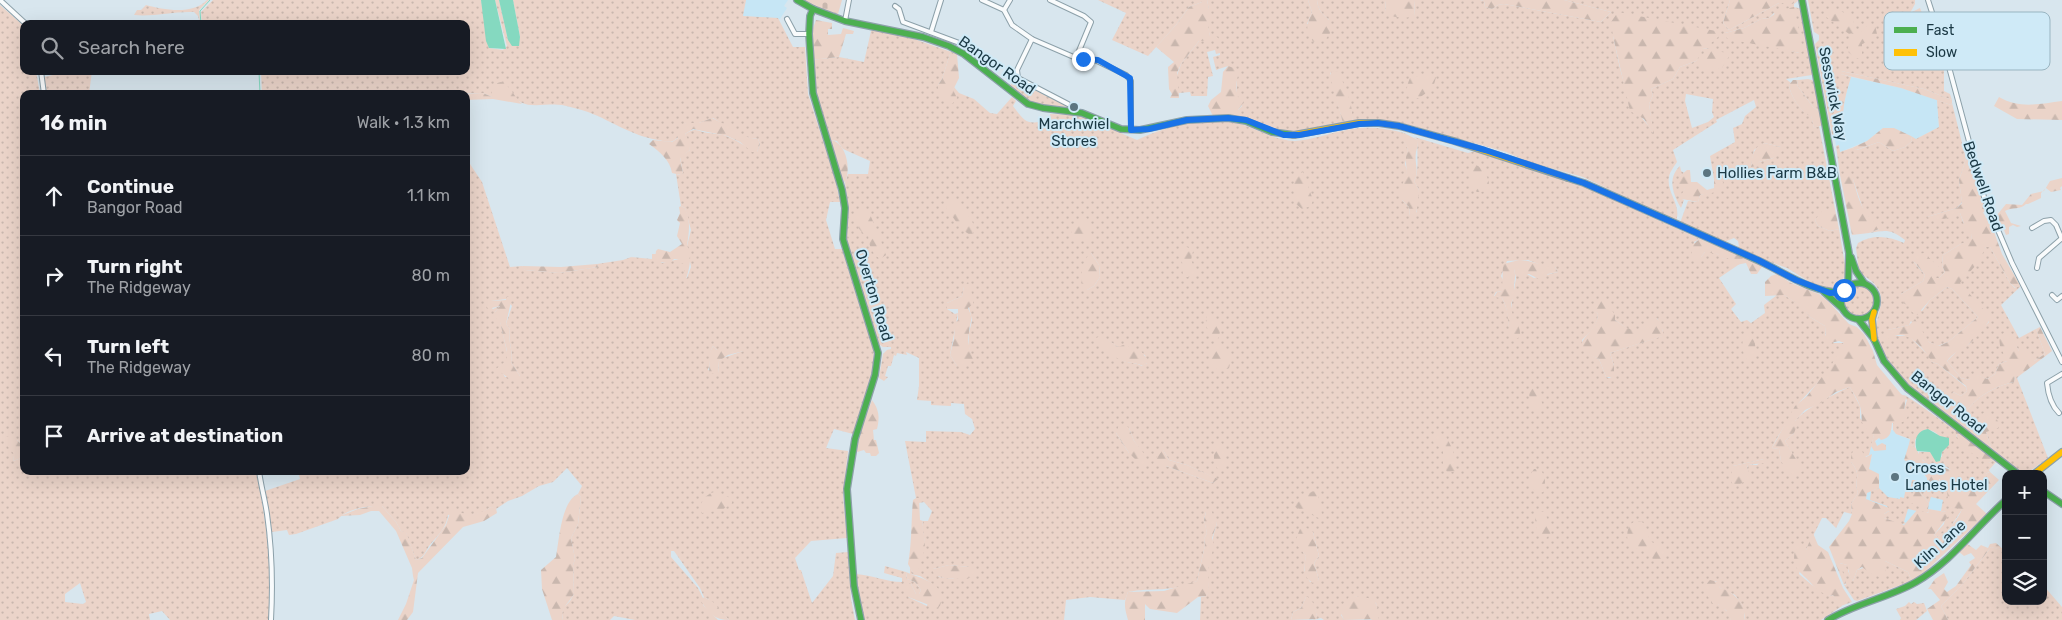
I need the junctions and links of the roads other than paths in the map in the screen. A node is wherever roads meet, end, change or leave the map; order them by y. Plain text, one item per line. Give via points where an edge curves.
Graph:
1 (0, 0) edge
2 (797, 0) edge
3 (849, 0) edge
4 (941, 0) edge
5 (982, 0) edge
6 (1010, 0) edge
7 (1050, 0) edge
8 (1802, 0) edge
9 (1928, 0) edge
10 (895, 6) dead end
11 (813, 9) junction
12 (1004, 10) junction
13 (1932, 12) edge
14 (787, 18) dead end
15 (22, 20) edge
16 (845, 21) junction
17 (931, 32) junction
18 (809, 34) junction
19 (1032, 39) junction
20 (966, 40) dead end
21 (1076, 58) junction
22 (1950, 70) edge
23 (42, 75) edge
24 (43, 90) edge
25 (1064, 96) dead end
26 (1062, 101) junction
27 (1068, 104) dead end
28 (1131, 130) junction
29 (2034, 225) dead end
30 (2061, 239) edge
31 (1849, 252) junction
32 (2037, 268) dead end
33 (1864, 283) junction
34 (1848, 286) junction
35 (1821, 290) junction
36 (1843, 292) junction
37 (2052, 295) dead end
38 (2062, 296) edge
39 (1876, 309) junction
40 (1845, 312) junction
41 (1858, 319) junction
42 (1876, 343) junction
43 (2062, 362) edge
44 (2062, 374) edge
45 (2060, 414) dead end
46 (2062, 452) edge
47 (2013, 470) edge
48 (2039, 470) edge
49 (260, 475) edge
50 (2047, 494) edge
51 (2002, 504) edge
52 (2062, 504) edge
53 (272, 620) edge
54 (860, 620) edge
55 (1828, 620) edge

1 - 15 street
2 - 11 main road, Bangor Road
3 - 16 street
4 - 17 street
5 - 12 street
6 - 12 street
7 - 21 street via 1092,22
8 - 31 main road, Sesswick Way
9 - 13 street, Bedwell Road
10 - 17 street via 903,22
11 - 16 main road, Bangor Road
11 - 18 main road, Overton Road
12 - 19 street via 1012,25
14 - 18 street via 793,35
16 - 28 main road, Bangor Road via 923,37 949,46 1028,104 1082,113
17 - 20 street via 962,45
18 - 54 main road, Overton Road via 813,93 842,190 845,208 843,238 878,353 875,375 855,439 847,489 854,586
19 - 21 street
19 - 26 street via 1017,70 1018,78
21 - 28 street via 1098,60 1130,78
22 - 43 street, Bedwell Road via 1986,204
23 - 24 street
25 - 26 street
26 - 27 street
28 - 35 main road, Bangor Road via 1187,120 1228,118 1246,120 1284,135 1359,124 1399,126 1584,183
29 - 30 street via 2051,220
30 - 32 street via 2039,258
31 - 33 main road, Sesswick Way
31 - 34 main road, Sesswick Way
33 - 34 main road
33 - 39 main road via 1876,293
34 - 36 main road
35 - 36 main road, Bangor Road
35 - 40 main road, Bangor Road
36 - 40 main road via 1841,302
37 - 38 street via 2058,302
39 - 41 main road
39 - 42 main road via 1872,319
40 - 41 main road
41 - 42 main road, Bangor Road
42 - 47 main road, Bangor Road via 1884,361 1907,388
44 - 45 street via 2047,383 2055,409
46 - 48 main road
49 - 53 street via 270,538
50 - 52 main road
51 - 55 main road, Kiln Lane via 1951,554 1915,583

